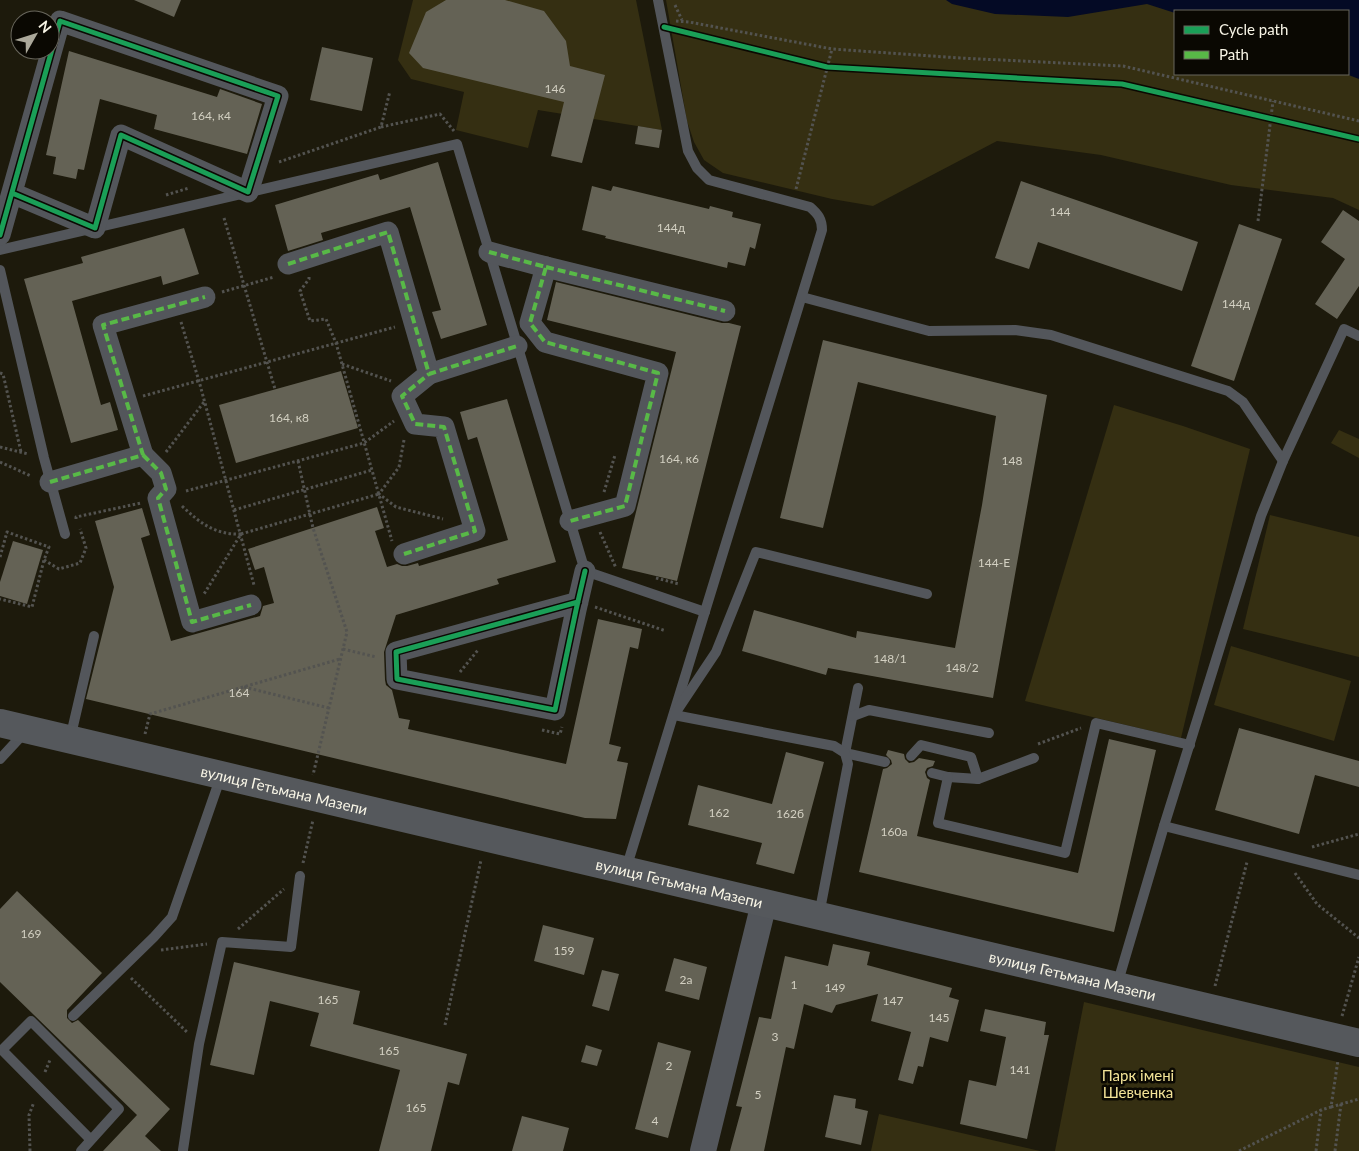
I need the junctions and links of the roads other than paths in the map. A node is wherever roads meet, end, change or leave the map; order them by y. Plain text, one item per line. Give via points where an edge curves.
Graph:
1 (658, 0) edge
2 (248, 192) junction
3 (12, 193) junction
4 (95, 228) junction
5 (0, 234) edge
6 (0, 250) edge
7 (489, 252) junction
8 (546, 267) junction
9 (0, 270) edge
10 (284, 270) road end
11 (205, 297) road end
12 (802, 297) junction
13 (725, 311) dead end
14 (1359, 336) edge
15 (517, 346) junction
16 (429, 374) junction
17 (150, 453) junction
18 (1283, 461) junction
19 (51, 484) junction
20 (570, 522) junction
21 (65, 534) dead end
22 (399, 551) road end
23 (585, 571) junction
24 (927, 594) dead end
25 (248, 596) road end
26 (578, 602) junction
27 (705, 612) junction
28 (94, 636) dead end
29 (858, 688) dead end
30 (674, 715) junction
31 (853, 716) junction
32 (0, 723) edge
33 (48, 732) junction
34 (989, 733) dead end
35 (1190, 745) junction
36 (845, 753) junction
37 (910, 756) dead end
38 (1034, 758) dead end
39 (0, 759) edge
40 (885, 762) dead end
41 (932, 774) dead end
42 (222, 775) junction
43 (948, 777) junction
44 (978, 779) junction
45 (1164, 826) junction
46 (626, 870) junction
47 (300, 876) road end
48 (1359, 876) edge
49 (764, 903) junction
50 (819, 916) junction
51 (1117, 986) junction
52 (73, 1016) dead end
53 (1349, 1050) edge
54 (91, 1140) junction
55 (81, 1151) edge
56 (185, 1151) edge
57 (703, 1151) edge

1 - 12 lane via 688,151 697,168 709,180 810,207 822,221
2 - 3 street via 278,96 60,21
2 - 4 lane
2 - 4 street via 121,135
2 - 7 lane via 457,144
3 - 4 street
3 - 5 street
4 - 6 lane
7 - 8 street
7 - 15 lane
8 - 13 street
8 - 20 street via 530,324 545,342 658,373 626,506
9 - 19 lane
10 - 16 street via 388,232
11 - 17 street via 103,325 126,401
12 - 18 lane via 929,332 1015,330 1050,335 1228,391 1244,402
12 - 27 lane
14 - 18 lane via 1344,329
15 - 16 street
15 - 20 lane
16 - 22 street via 402,396 415,424 444,428 476,531
17 - 19 street
17 - 25 street via 166,489 158,498 192,622
18 - 35 lane via 1261,516
19 - 21 lane
20 - 23 lane
23 - 26 street
23 - 27 lane
24 - 30 lane via 756,552 716,652
26 - 26 street via 555,710 397,679 396,652
27 - 30 lane
28 - 33 lane
29 - 31 lane
30 - 36 lane via 834,746
30 - 46 lane
31 - 34 lane via 869,710
31 - 36 lane
32 - 33 main road, вулиця Гетьмана Мазепи
33 - 39 lane
33 - 42 main road, вулиця Гетьмана Мазепи
35 - 43 lane via 1096,723 1065,853 938,823
35 - 45 lane
36 - 40 lane
36 - 50 lane via 848,764
37 - 44 lane via 922,745 971,757
38 - 44 lane
41 - 43 lane
42 - 46 main road, вулиця Гетьмана Мазепи via 315,789 486,837
42 - 52 lane via 172,917
43 - 44 lane
45 - 48 lane
45 - 51 lane
46 - 49 main road, вулиця Гетьмана Мазепи
47 - 56 lane via 291,947 222,942 199,1044
49 - 50 main road, вулиця Гетьмана Мазепи
49 - 57 street
50 - 51 main road, вулиця Гетьмана Мазепи
51 - 53 main road, вулиця Гетьмана Мазепи
54 - 54 lane via 119,1109 52,1038 31,1021 2,1050
54 - 55 lane

